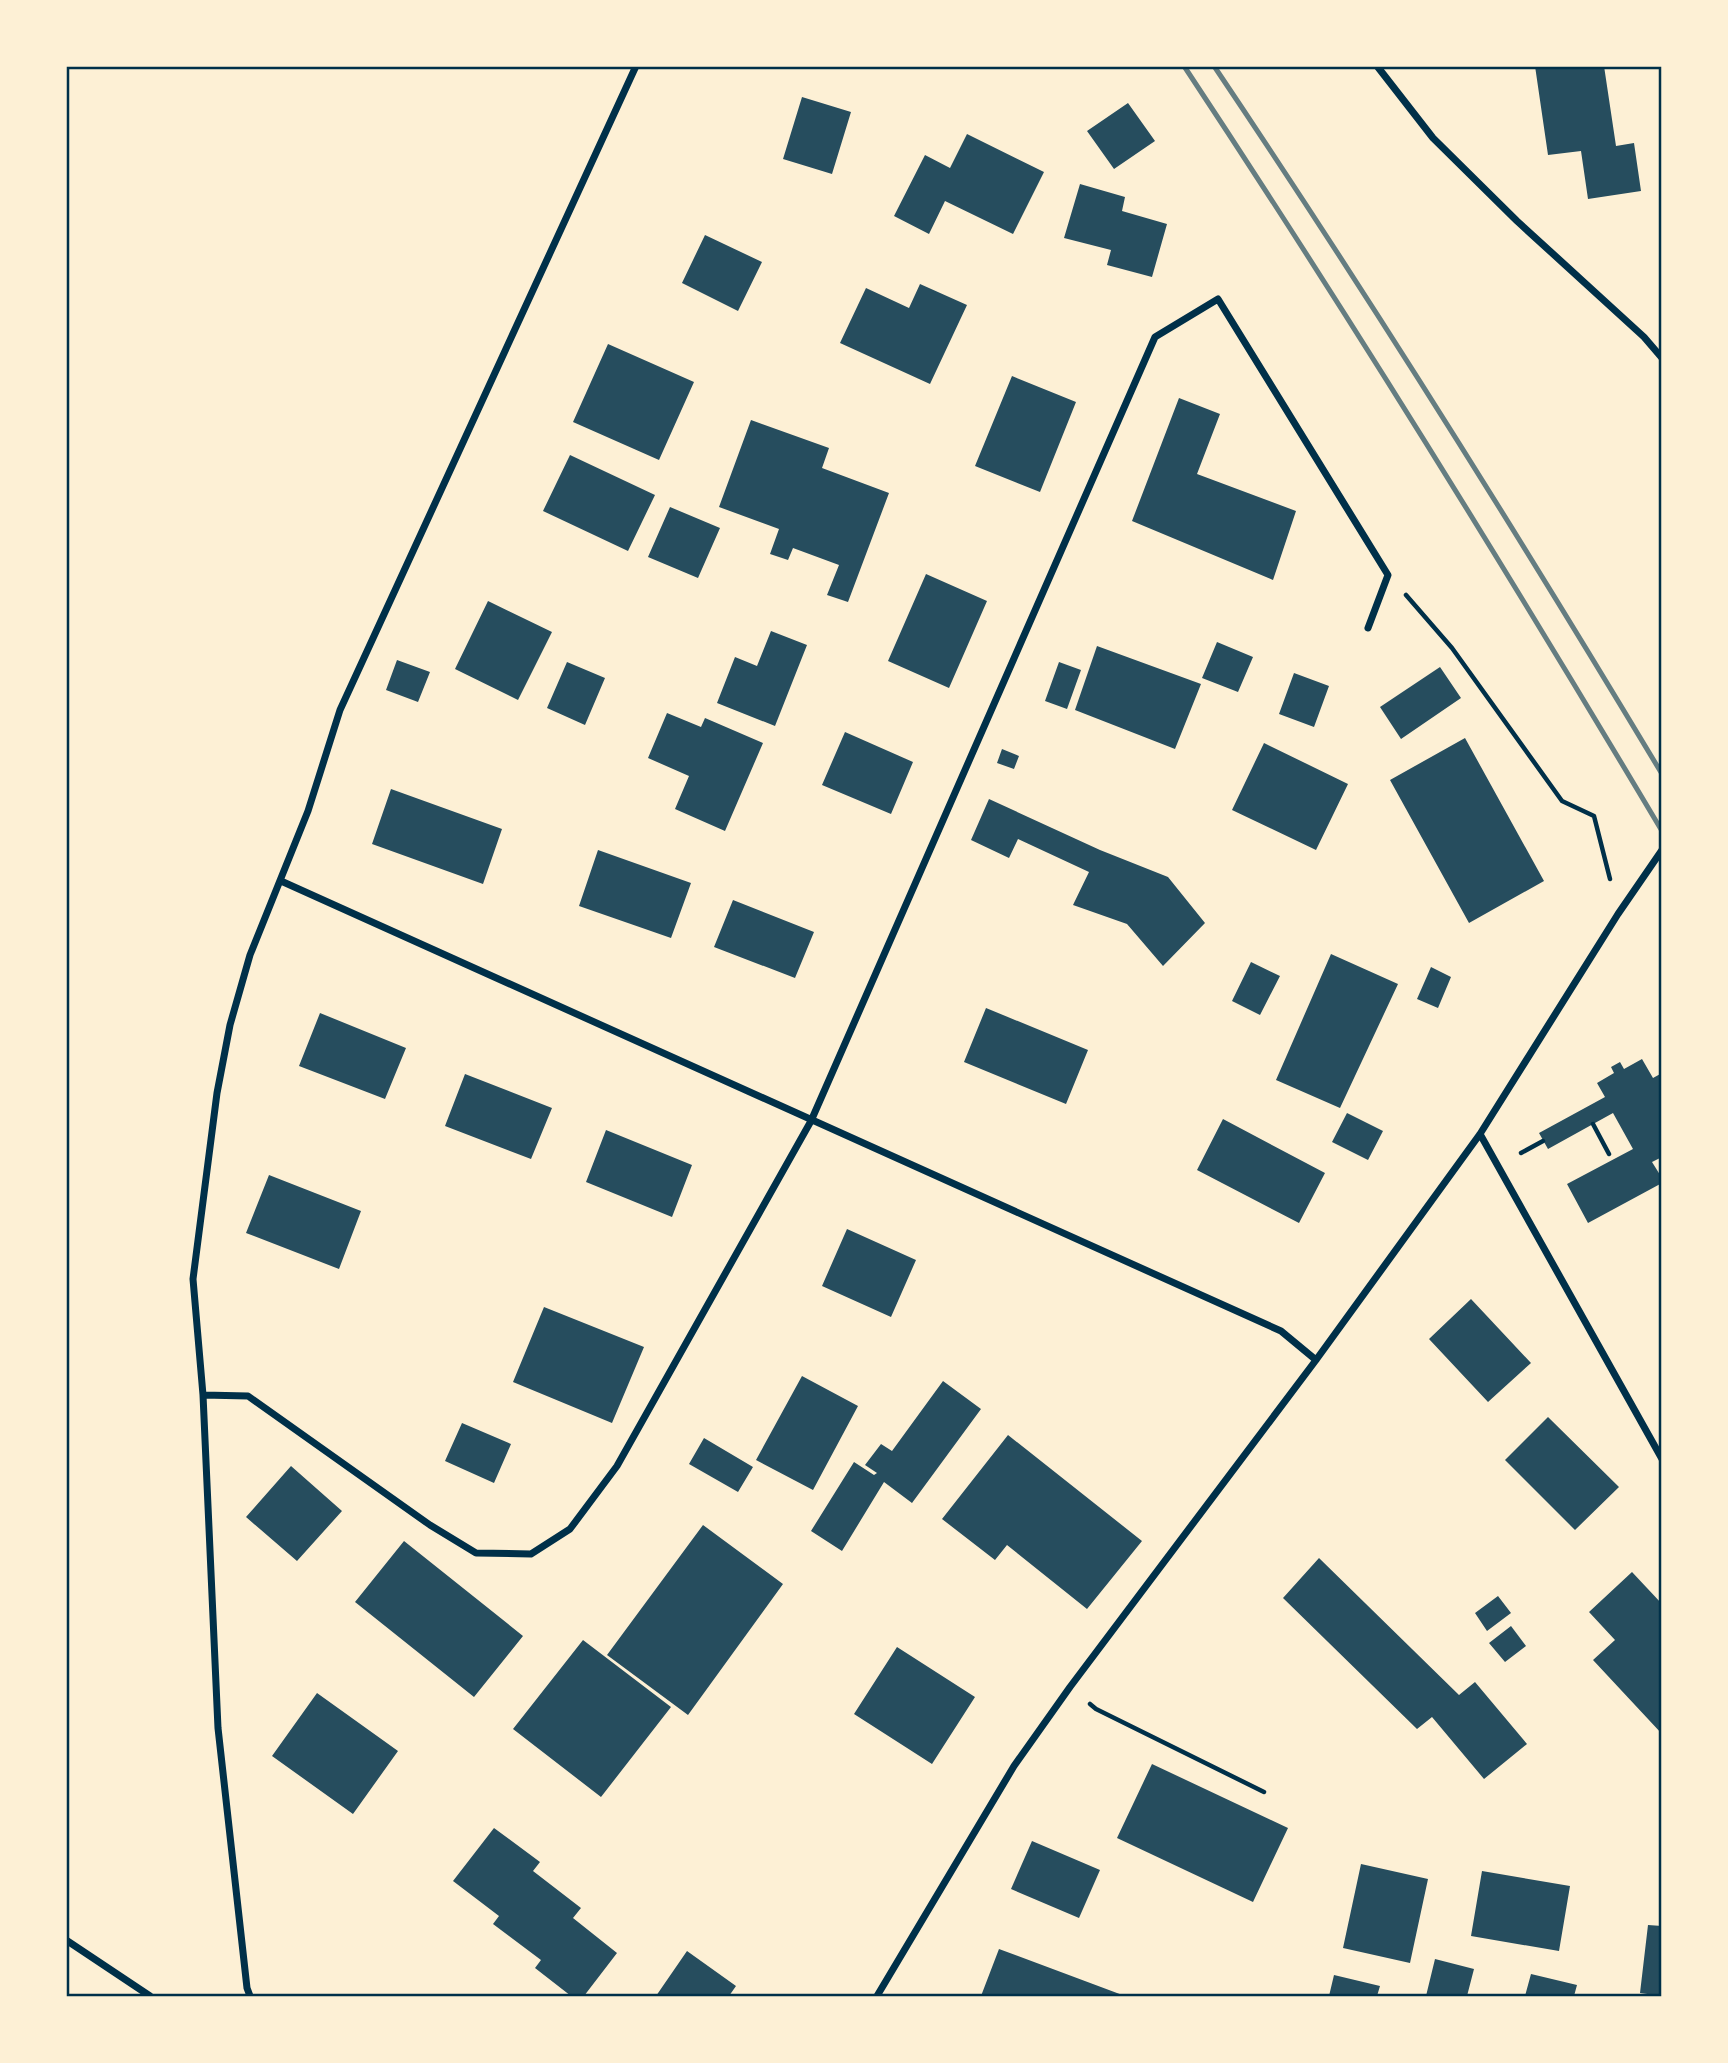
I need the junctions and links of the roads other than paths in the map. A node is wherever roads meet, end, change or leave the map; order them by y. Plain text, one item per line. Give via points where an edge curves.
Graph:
1 (636, 66) edge
2 (1377, 66) edge
3 (1661, 358) edge
4 (1368, 628) dead end
5 (1661, 850) edge
6 (281, 881) junction
7 (811, 1121) junction
8 (1480, 1134) junction
9 (1316, 1360) junction
10 (203, 1395) junction
11 (1661, 1458) edge
12 (66, 1940) edge
13 (150, 1997) edge
14 (250, 1997) edge
15 (877, 1997) edge

1 - 6 street via 340,710
2 - 3 street via 1433,138
4 - 7 street via 1388,575 1218,299 1155,337
5 - 8 street
6 - 7 street
6 - 10 street via 250,955 217,1093 193,1279
7 - 9 street via 1281,1331
7 - 10 street via 617,1466 570,1529 531,1554 476,1553 248,1396
8 - 9 street
8 - 11 street
9 - 15 street via 1014,1766
10 - 14 street via 218,1728
12 - 13 street

